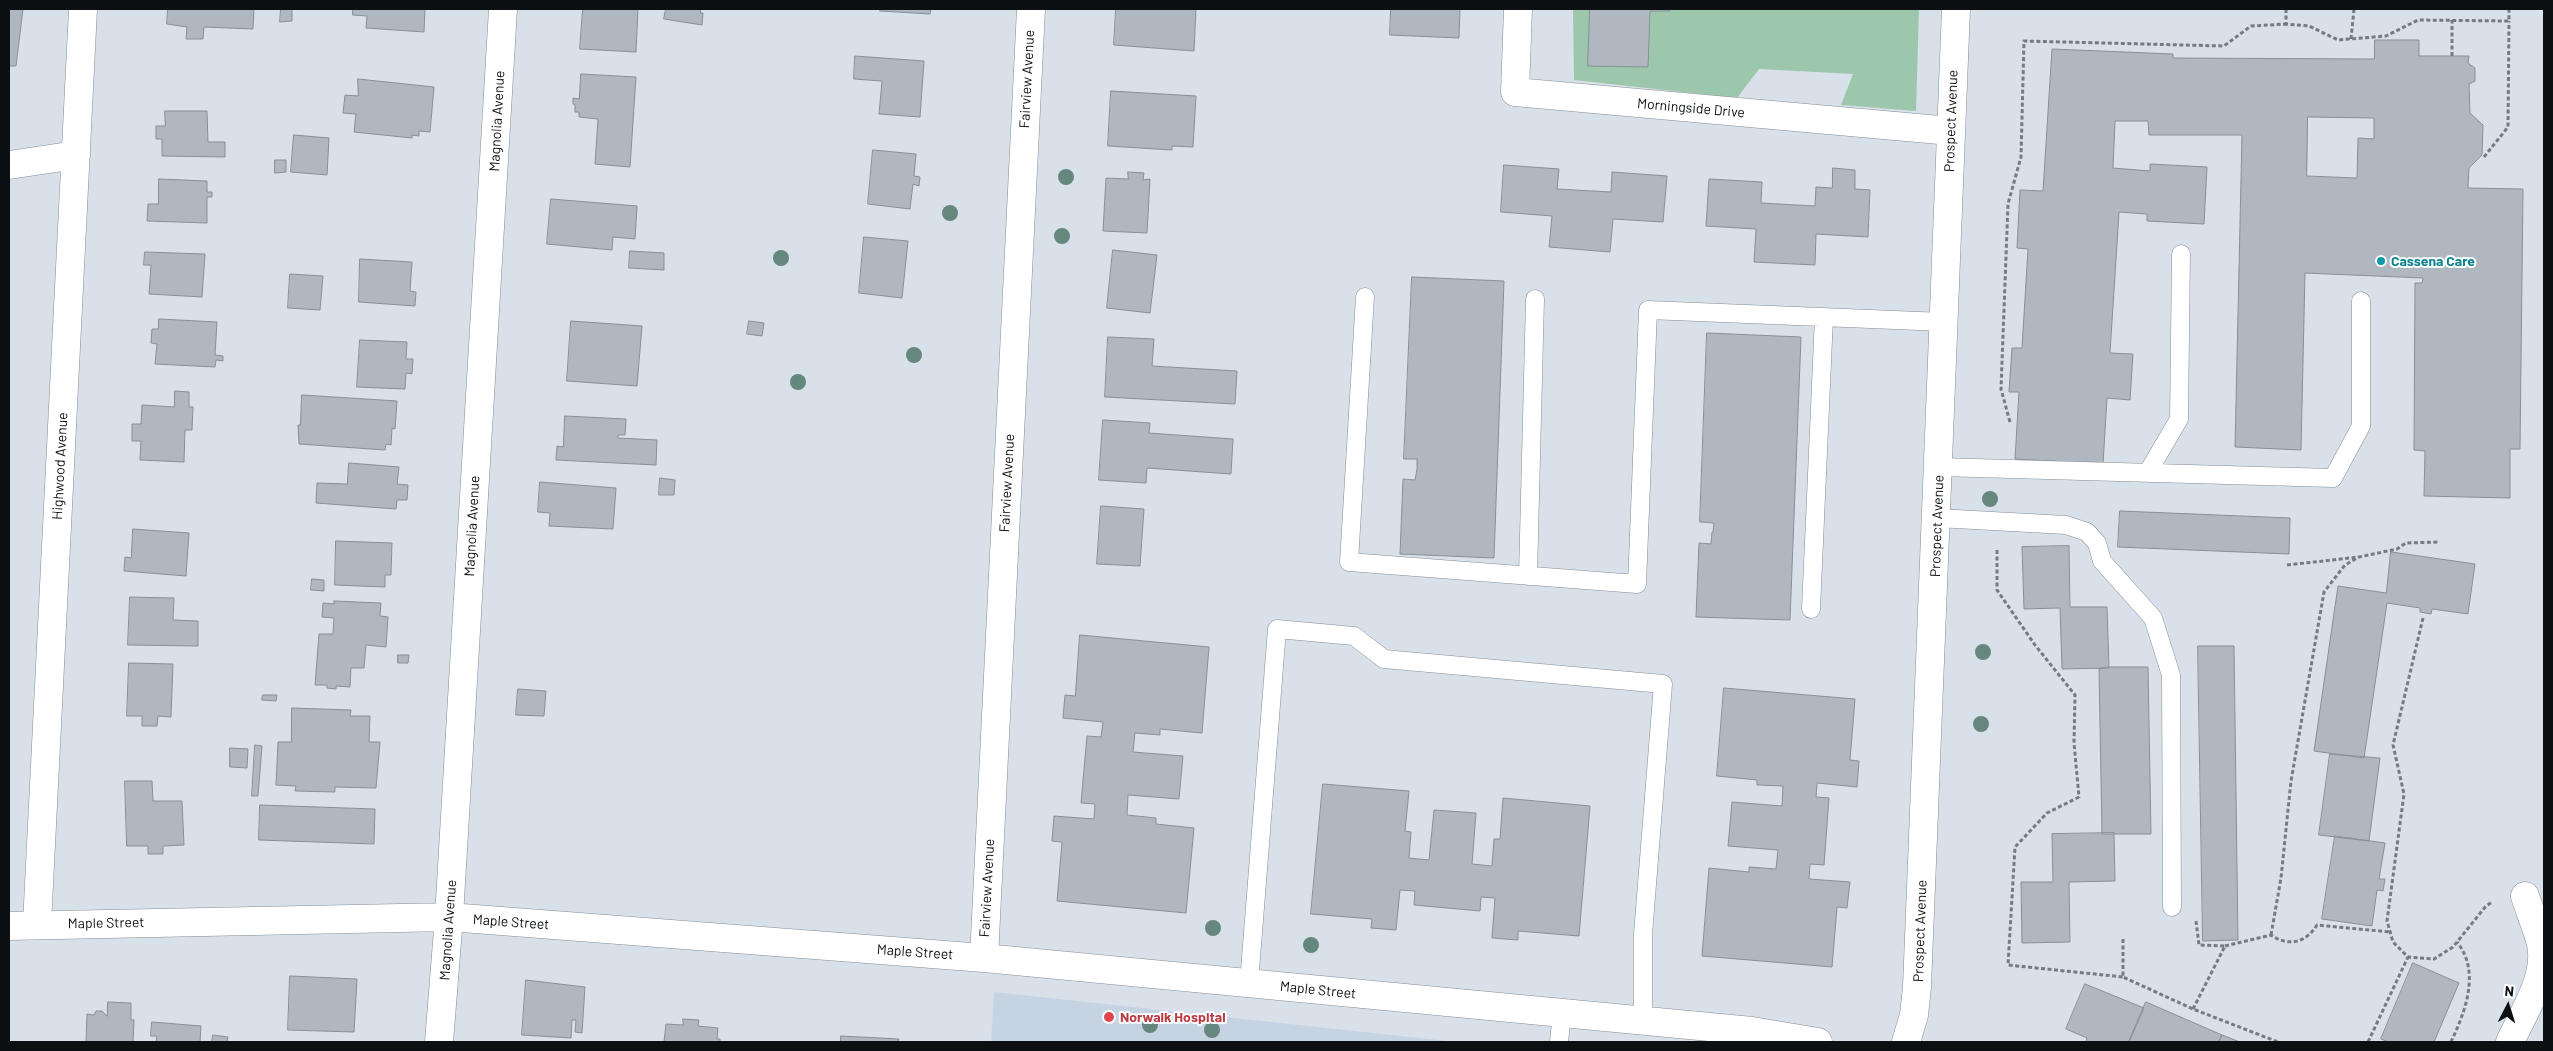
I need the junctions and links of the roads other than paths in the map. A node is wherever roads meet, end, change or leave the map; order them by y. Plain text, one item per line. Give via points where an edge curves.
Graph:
1 (83, 9) edge
2 (503, 9) edge
3 (1031, 9) edge
4 (1518, 9) edge
5 (1956, 9) edge
6 (1951, 131) junction
7 (76, 155) junction
8 (9, 165) edge
9 (2182, 254) dead end
10 (1365, 297) dead end
11 (1535, 299) dead end
12 (2361, 301) dead end
13 (1824, 317) junction
14 (1944, 322) junction
15 (1939, 467) junction
16 (2148, 472) junction
17 (1937, 518) junction
18 (1528, 576) junction
19 (1811, 609) dead end
20 (2525, 896) road end
21 (2172, 907) road end
22 (449, 917) junction
23 (37, 924) junction
24 (9, 926) edge
25 (984, 958) junction
26 (1249, 983) junction
27 (1562, 1014) junction
28 (1643, 1022) junction
29 (1708, 1035) edge
30 (1752, 1037) edge
31 (439, 1042) edge
32 (1559, 1042) edge
33 (1818, 1042) edge
34 (1906, 1042) edge
35 (2510, 1042) edge

1 - 7 street, Highwood Avenue
2 - 22 street, Magnolia Avenue
3 - 25 street, Fairview Avenue
4 - 6 street, Morningside Drive via 1515,92
5 - 6 street, Prospect Avenue
6 - 14 street, Prospect Avenue
7 - 8 street
7 - 23 street, Highwood Avenue
9 - 16 lane via 2179,419
10 - 18 lane via 1349,562
11 - 18 lane
12 - 16 lane via 2361,426 2333,478
13 - 14 lane
13 - 18 lane via 1648,310 1637,584
13 - 19 lane
14 - 15 street, Prospect Avenue
15 - 16 lane
15 - 17 street, Prospect Avenue
17 - 21 lane via 2066,525 2087,532 2097,543 2102,560 2154,618 2171,675
17 - 34 street, Prospect Avenue via 1917,986 1914,1015
20 - 35 street via 2541,944 2542,962
22 - 23 street, Maple Street
22 - 25 street, Maple Street
22 - 31 street, Magnolia Avenue
23 - 24 street, Maple Street
25 - 26 street, Maple Street
26 - 27 street, Maple Street
26 - 28 lane via 1277,629 1354,636 1384,659 1663,684 1643,934
27 - 28 street, Maple Street
27 - 32 lane
28 - 29 street, Maple Street
29 - 30 street, Maple Street
30 - 33 street, Maple Street

